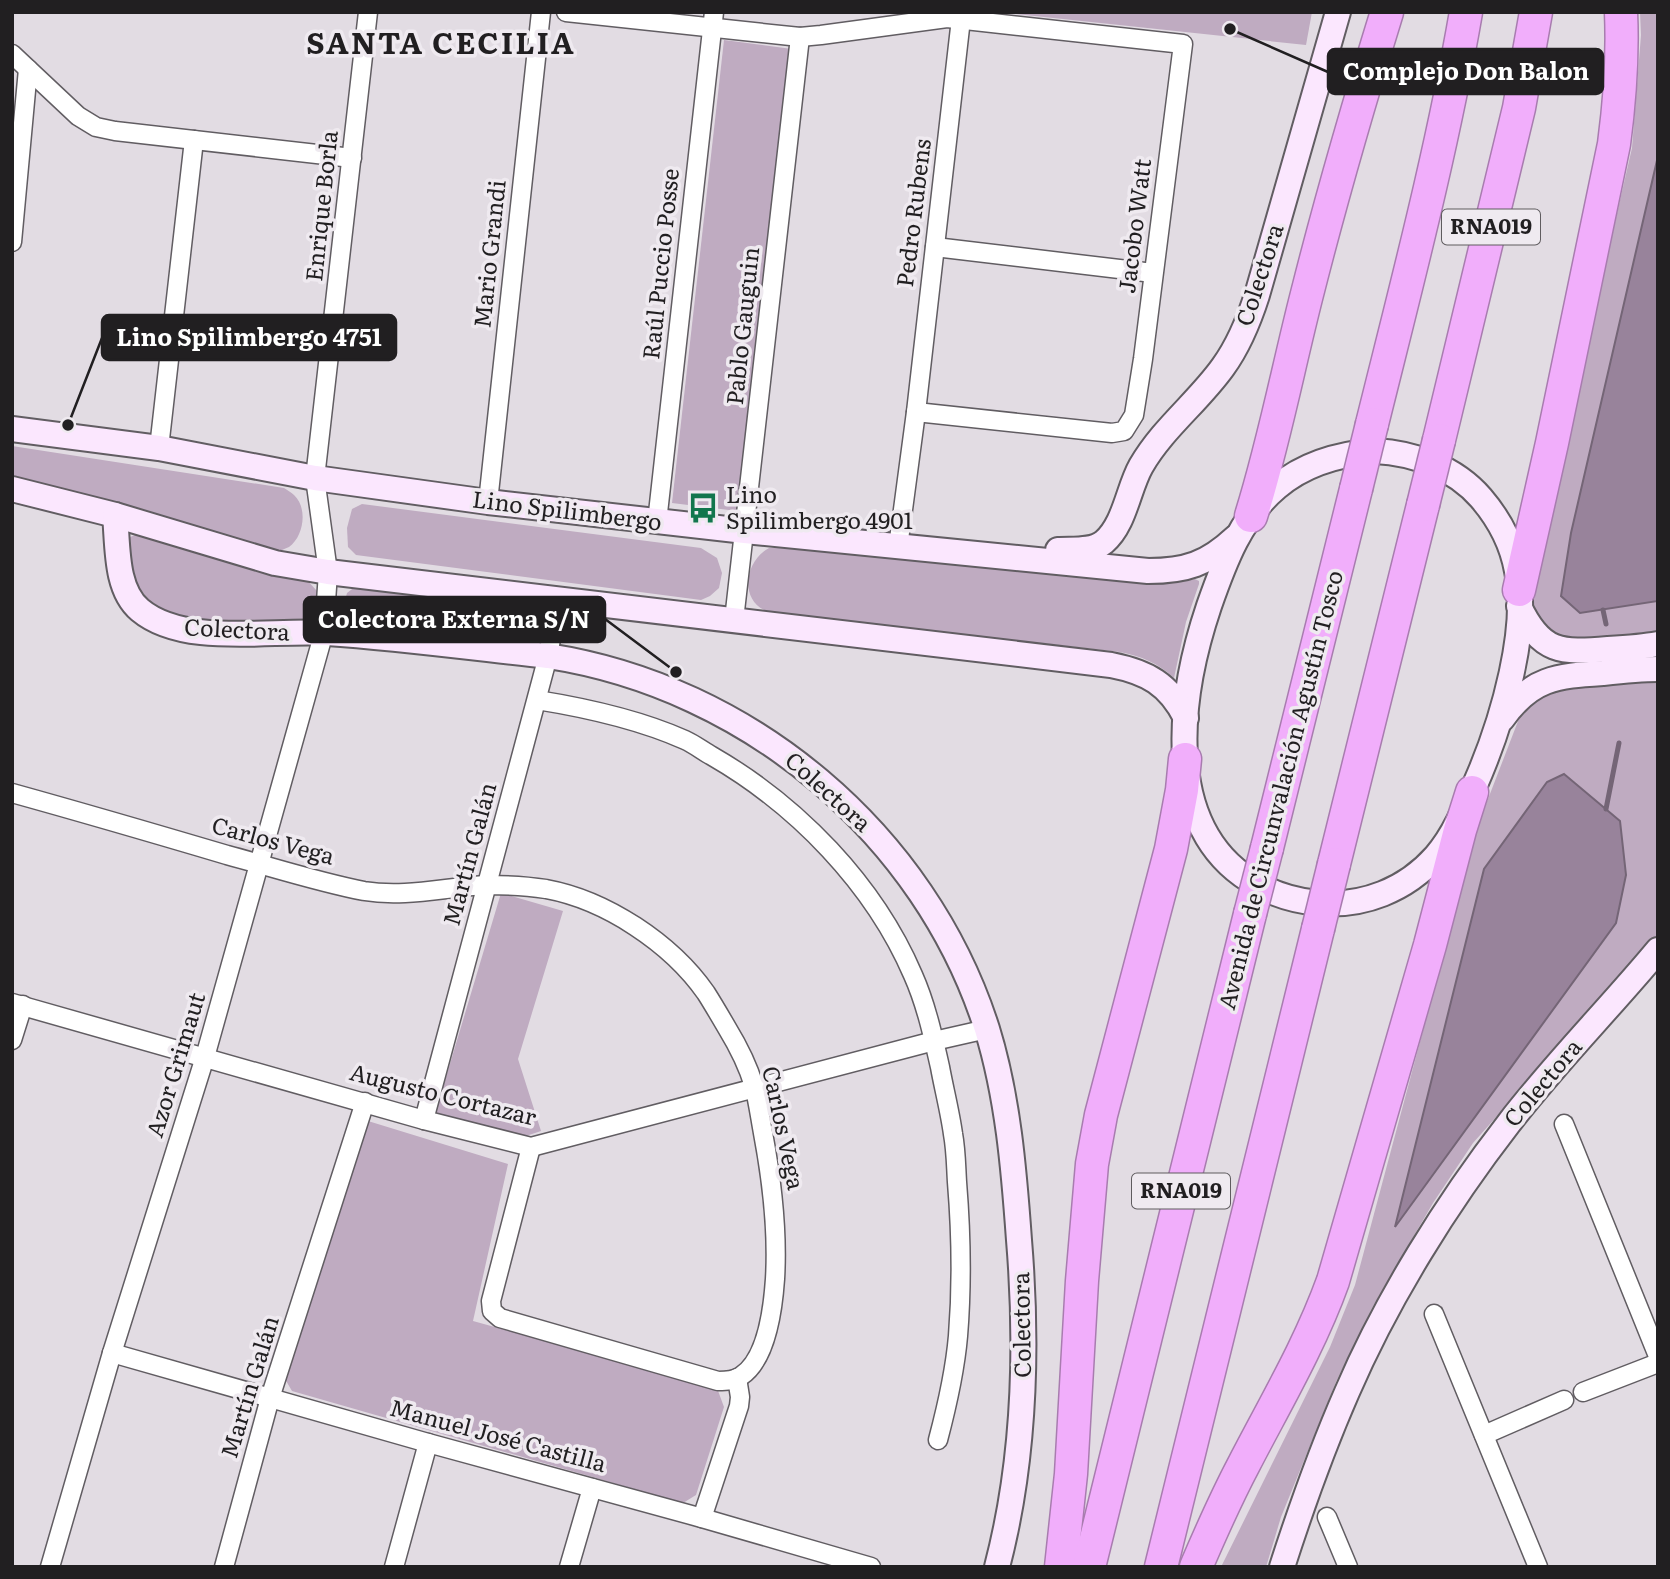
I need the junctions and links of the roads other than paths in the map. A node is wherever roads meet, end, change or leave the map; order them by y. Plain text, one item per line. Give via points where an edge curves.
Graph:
1 (368, 12) edge
2 (541, 12) edge
3 (566, 12) edge
4 (1338, 12) edge
5 (1387, 12) edge
6 (1466, 12) edge
7 (1536, 12) edge
8 (1621, 12) edge
9 (961, 19) junction
10 (713, 20) edge
11 (800, 37) junction
12 (12, 54) edge
13 (29, 69) junction
14 (194, 140) junction
15 (352, 158) junction
16 (16, 159) edge
17 (12, 242) edge
18 (935, 247) junction
19 (1153, 274) junction
20 (916, 412) junction
21 (12, 429) edge
22 (159, 448) junction
23 (315, 478) junction
24 (12, 489) edge
25 (488, 502) junction
26 (115, 515) junction
27 (657, 522) junction
28 (1245, 525) junction
29 (745, 531) junction
30 (898, 547) junction
31 (976, 555) junction
32 (328, 572) junction
33 (1519, 598) junction
34 (558, 599) junction
35 (734, 620) junction
36 (324, 632) junction
37 (1658, 644) edge
38 (548, 656) junction
39 (1658, 669) edge
40 (537, 700) junction
41 (1186, 718) junction
42 (1498, 725) junction
43 (1185, 759) junction
44 (1472, 792) junction
45 (12, 793) edge
46 (259, 864) junction
47 (486, 885) junction
48 (1658, 950) edge
49 (17, 1004) edge
50 (987, 1029) junction
51 (12, 1040) edge
52 (934, 1041) junction
53 (205, 1057) junction
54 (754, 1088) junction
55 (365, 1102) junction
56 (424, 1120) junction
57 (1564, 1124) dead end
58 (531, 1147) junction
59 (1434, 1314) dead end
60 (112, 1353) junction
61 (1657, 1354) edge
62 (737, 1378) junction
63 (1583, 1392) dead end
64 (270, 1398) junction
65 (1564, 1400) dead end
66 (1484, 1435) junction
67 (938, 1440) dead end
68 (428, 1443) junction
69 (592, 1488) junction
70 (1327, 1517) dead end
71 (702, 1518) junction
72 (830, 1561) edge
73 (50, 1567) edge
74 (224, 1567) edge
75 (394, 1567) edge
76 (569, 1567) edge
77 (870, 1567) edge
78 (997, 1567) edge
79 (1061, 1567) edge
80 (1089, 1567) edge
81 (1161, 1567) edge
82 (1196, 1567) edge
83 (1282, 1567) edge
84 (1348, 1567) edge
85 (1538, 1567) edge

1 - 15 street, Enrique Borla
2 - 25 street, Mario Grandi
3 - 10 street
4 - 31 main road, Colectora via 1252,310 1231,355 1149,454 1106,540 1090,548
5 - 28 highway via 1326,218 1273,439
6 - 80 highway, Avenida de Circunvalación Agustín Tosco / RNA019, bridge via 1373,424
7 - 81 highway, RNA019, bridge via 1519,108 1439,440
8 - 33 highway via 1622,74 1614,144
9 - 11 street
9 - 18 street, Pedro Rubens
9 - 19 street, Jacobo Watt via 1183,44
10 - 11 street
10 - 27 street, Raúl Puccio Posse
11 - 29 street, Pablo Gauguin
12 - 13 street
13 - 14 street via 96,127
13 - 16 street
14 - 15 street
14 - 22 street
15 - 23 street, Enrique Borla
16 - 17 street
18 - 19 street
18 - 20 street, Pedro Rubens
19 - 20 street, Jacobo Watt via 1135,415 1124,430 1112,433
20 - 30 street, Pedro Rubens
21 - 22 main road, Lino Spilimbergo
22 - 23 main road, Lino Spilimbergo
23 - 25 main road, Lino Spilimbergo
23 - 32 street, Enrique Borla
24 - 26 main road
25 - 27 main road, Lino Spilimbergo
26 - 32 main road via 275,562
26 - 36 main road, Colectora via 128,596 163,624 234,634
27 - 29 main road, Lino Spilimbergo
28 - 31 main road, Lino Spilimbergo via 1224,549 1206,560 1168,571
28 - 33 main road via 1286,480 1323,460 1375,452 1418,458 1454,475 1477,493 1496,517 1518,572
28 - 41 main road via 1201,630
29 - 30 main road, Lino Spilimbergo
29 - 35 street, Pablo Gauguin
30 - 31 main road, Lino Spilimbergo
32 - 34 main road
32 - 36 street, Azor Grimaut
33 - 37 main road via 1531,629 1558,649
33 - 42 main road via 1513,660
34 - 35 main road
34 - 38 street, Martín Galán
35 - 41 main road via 1129,668 1164,688
36 - 38 main road, Colectora
36 - 46 street, Azor Grimaut
38 - 40 street, Martín Galán
38 - 50 main road, Colectora via 636,677 697,700 778,748 828,787 876,835 920,894 958,958
39 - 42 main road via 1568,675 1545,682 1513,703
40 - 47 street, Martín Galán
40 - 52 street via 637,722 686,741 734,769 791,812 846,870 894,937 925,1005
41 - 43 main road
42 - 44 main road
43 - 44 main road via 1197,816 1227,862 1265,888 1317,903 1365,900 1411,879 1436,856
43 - 79 highway via 1171,849 1092,1164
44 - 82 highway via 1333,1281 1308,1342
45 - 46 street, Carlos Vega
46 - 47 street, Carlos Vega via 367,891 426,892
46 - 53 street, Azor Grimaut
47 - 54 street, Carlos Vega via 548,890 591,902 658,943 704,991 737,1045
47 - 56 street, Martín Galán
48 - 83 main road, Colectora via 1508,1124 1419,1254 1347,1391
49 - 51 street
49 - 53 street, Augusto Cortazar
50 - 52 street, Augusto Cortazar
50 - 78 main road, Colectora via 1011,1153 1023,1282 1018,1452
52 - 54 street, Augusto Cortazar
52 - 67 street via 954,1136 960,1212 958,1336
53 - 55 street, Augusto Cortazar
53 - 60 street, Azor Grimaut
54 - 58 street, Augusto Cortazar
54 - 62 street, Carlos Vega via 773,1194 775,1275 763,1345 754,1363
55 - 56 street, Augusto Cortazar
55 - 64 street, Martín Galán
56 - 58 street, Augusto Cortazar
57 - 61 street
58 - 62 street via 491,1300 492,1311 500,1318 718,1381
59 - 66 street
60 - 64 street, Manuel José Castilla
60 - 73 street, Azor Grimaut
61 - 63 street
62 - 71 street via 739,1406
64 - 68 street, Manuel José Castilla
64 - 74 street, Martín Galán
65 - 66 street
66 - 85 street
68 - 69 street, Manuel José Castilla
68 - 75 street
69 - 71 street, Manuel José Castilla
69 - 76 street
70 - 84 street
71 - 72 street, Manuel José Castilla
72 - 77 street, Manuel José Castilla

